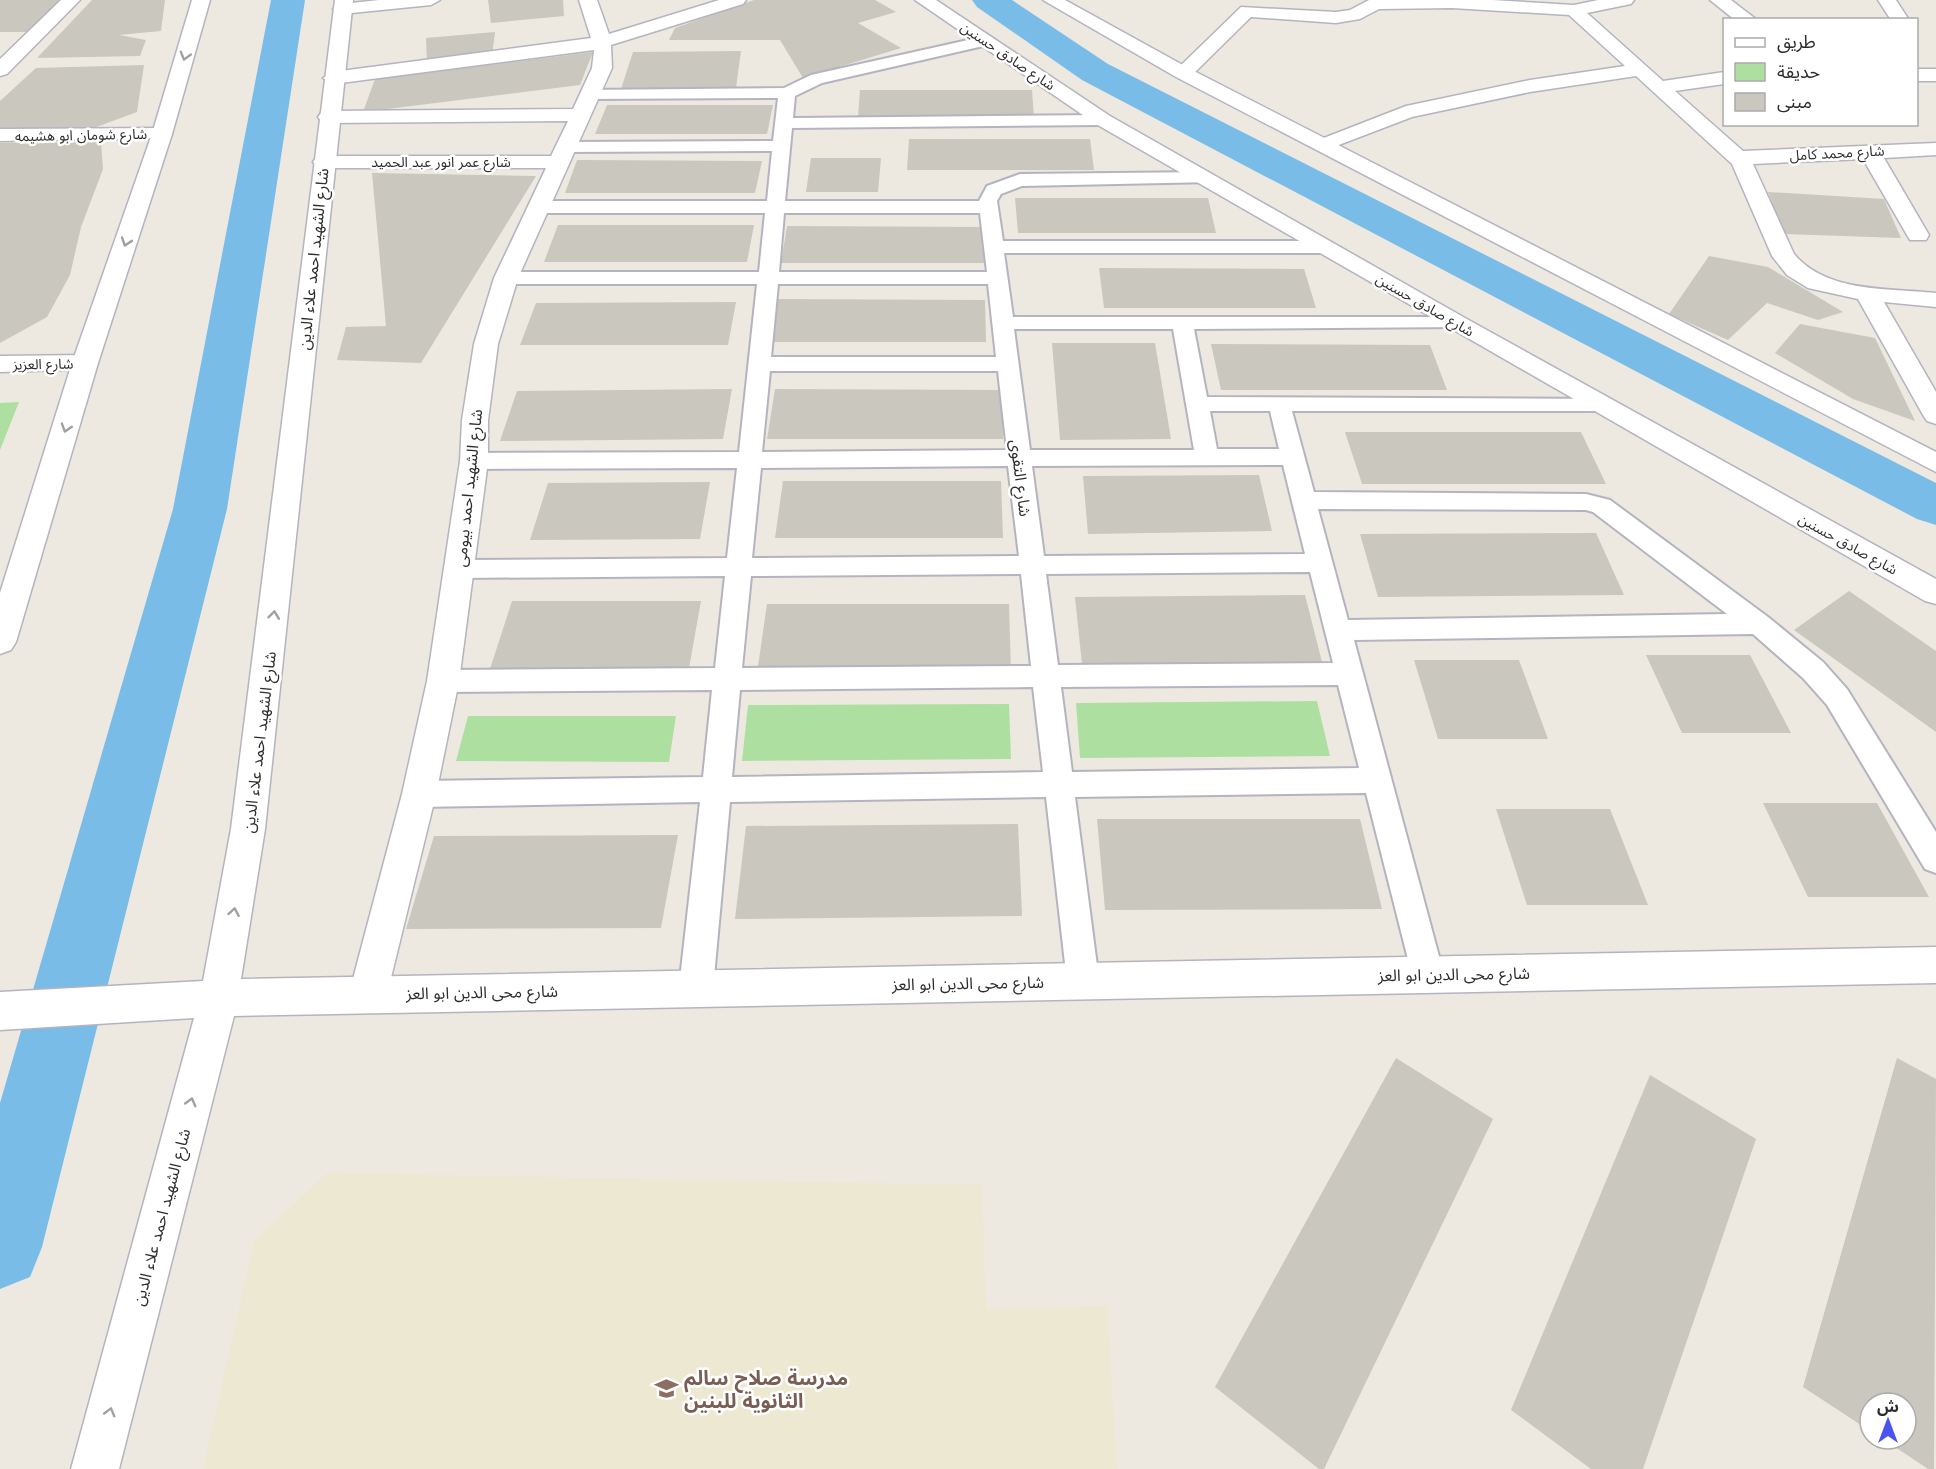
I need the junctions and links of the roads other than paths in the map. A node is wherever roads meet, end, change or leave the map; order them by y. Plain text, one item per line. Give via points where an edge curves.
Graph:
1 (71, 0) edge
2 (201, 0) edge
3 (431, 0) edge
4 (588, 0) edge
5 (737, 0) edge
6 (924, 0) edge
7 (1052, 0) edge
8 (1625, 0) edge
9 (1719, 0) edge
10 (1887, 0) edge
11 (1378, 2) edge
12 (343, 5) edge
13 (1574, 10) junction
14 (1745, 18) edge
15 (1899, 18) edge
16 (986, 41) junction
17 (602, 42) junction
18 (0, 70) edge
19 (1640, 70) junction
20 (1183, 73) junction
21 (1918, 75) edge
22 (1936, 75) edge
23 (333, 78) junction
24 (1723, 78) edge
25 (1659, 87) junction
26 (787, 93) junction
27 (585, 104) junction
28 (328, 117) junction
29 (1103, 120) junction
30 (1901, 131) dead end
31 (162, 134) junction
32 (783, 134) junction
33 (0, 135) edge
34 (1323, 145) junction
35 (1932, 149) edge
36 (1870, 152) junction
37 (562, 154) junction
38 (1737, 158) junction
39 (324, 162) junction
40 (1207, 178) junction
41 (538, 207) junction
42 (776, 207) junction
43 (988, 207) junction
44 (1917, 235) dead end
45 (993, 247) junction
46 (1326, 247) junction
47 (506, 278) junction
48 (768, 278) junction
49 (997, 278) junction
50 (1867, 293) junction
51 (1936, 300) edge
52 (1002, 323) junction
53 (1182, 323) junction
54 (1456, 323) junction
55 (86, 363) junction
56 (0, 364) edge
57 (759, 364) junction
58 (1007, 364) junction
59 (1197, 404) junction
60 (1279, 404) junction
61 (1599, 404) junction
62 (1936, 415) edge
63 (1208, 457) junction
64 (1293, 457) junction
65 (1019, 458) junction
66 (749, 459) junction
67 (474, 460) junction
68 (1936, 463) edge
69 (1304, 500) junction
70 (1321, 562) junction
71 (1032, 564) junction
72 (738, 566) junction
73 (460, 569) junction
74 (1936, 593) edge
75 (1759, 624) junction
76 (1339, 630) junction
77 (0, 642) edge
78 (1350, 674) junction
79 (1046, 675) junction
80 (728, 679) junction
81 (443, 681) junction
82 (1377, 780) junction
83 (1059, 783) junction
84 (716, 789) junction
85 (419, 794) junction
86 (1936, 859) edge
87 (1936, 965) edge
88 (1428, 975) junction
89 (1083, 981) junction
90 (696, 988) junction
91 (368, 994) junction
92 (219, 998) junction
93 (0, 1011) edge
94 (95, 1469) edge

1 - 18 street
2 -> 31 street
3 - 12 street
4 - 17 street, شارع الشهيد احمد بيومى
5 - 17 street
6 - 16 street, شارع صادق حسنين
7 - 20 street
8 - 13 street
9 - 14 street
10 - 15 street
11 - 13 street
11 - 20 street via 1355,15 1327,18 1247,11
12 - 23 street, شارع الشهيد احمد علاء الدين
13 - 19 street
16 - 26 lane via 817,79
16 - 29 street, شارع صادق حسنين
17 - 23 street
17 - 27 street, شارع الشهيد احمد بيومى via 602,68
19 - 25 street
19 - 34 street via 1530,86 1406,112
20 - 34 street
21 - 22 street
23 - 28 street, شارع الشهيد احمد علاء الدين
24 - 25 street
25 - 38 street
26 - 27 lane
26 - 32 lane
27 - 28 street
27 - 37 street, شارع الشهيد احمد بيومى
28 - 39 street, شارع الشهيد احمد علاء الدين
29 - 32 lane
29 - 40 street, شارع صادق حسنين
30 - 35 street
31 - 33 street, شارع شومان ابو هشيمه
31 -> 55 street
32 - 37 lane
32 - 42 lane
34 - 68 street
35 - 36 street, شارع محمد كامل
36 - 38 street, شارع محمد كامل
36 - 44 street
37 - 39 street, شارع عمر انور عبد الحميد
37 - 41 street, شارع الشهيد احمد بيومى
38 - 50 street via 1783,256 1795,270 1816,283
92 -> 39 street, شارع الشهيد احمد علاء الدين via 249,829
40 - 43 lane via 1020,180 994,190 989,195
40 - 46 street, شارع صادق حسنين
41 - 42 lane
41 - 47 street, شارع الشهيد احمد بيومى
42 - 43 lane
42 - 48 lane
43 - 45 lane, شارع التقوى
45 - 46 lane
45 - 49 lane, شارع التقوى
46 - 54 street, شارع صادق حسنين
47 - 48 lane
47 - 67 street, شارع الشهيد احمد بيومى via 486,344 475,420
48 - 49 lane
48 - 57 lane
49 - 52 lane, شارع التقوى
50 - 51 street
50 - 62 street
52 - 53 lane
52 - 58 lane, شارع التقوى
53 - 54 lane
53 - 59 lane
54 - 61 street, شارع صادق حسنين
55 - 56 street, شارع العزيز
55 -> 77 street
57 - 58 lane
57 - 66 lane
58 - 65 lane, شارع التقوى
59 - 60 lane
59 - 63 lane
60 - 61 lane
60 - 64 lane
61 - 74 street, شارع صادق حسنين
63 - 64 lane
63 - 65 lane
64 - 69 lane
65 - 66 lane
65 - 71 lane, شارع التقوى
66 - 67 lane
66 - 72 lane
67 - 73 street, شارع الشهيد احمد بيومى
69 - 70 lane
69 - 75 lane via 1593,503
70 - 71 lane
70 - 76 lane
71 - 72 lane
71 - 79 lane, شارع التقوى
72 - 73 lane
72 - 80 lane
73 - 81 street, شارع الشهيد احمد بيومى
75 - 76 lane
75 - 86 lane via 1813,670 1837,697
76 - 78 lane
78 - 79 lane
78 - 82 lane
79 - 80 lane
79 - 83 lane, شارع التقوى
80 - 81 lane
80 - 84 lane
81 - 85 street, شارع الشهيد احمد بيومى
82 - 83 lane
82 - 88 lane
83 - 84 lane
83 - 89 lane, شارع التقوى
84 - 85 lane
84 - 90 lane
85 - 91 street, شارع الشهيد احمد بيومى
87 - 88 street, شارع محى الدين ابو العز
88 - 89 street, شارع محى الدين ابو العز
89 - 90 street, شارع محى الدين ابو العز
90 - 91 street, شارع محى الدين ابو العز
91 - 92 street, شارع محى الدين ابو العز
92 - 93 street, شارع محى الدين ابو العز
94 -> 92 street, شارع الشهيد احمد علاء الدين

